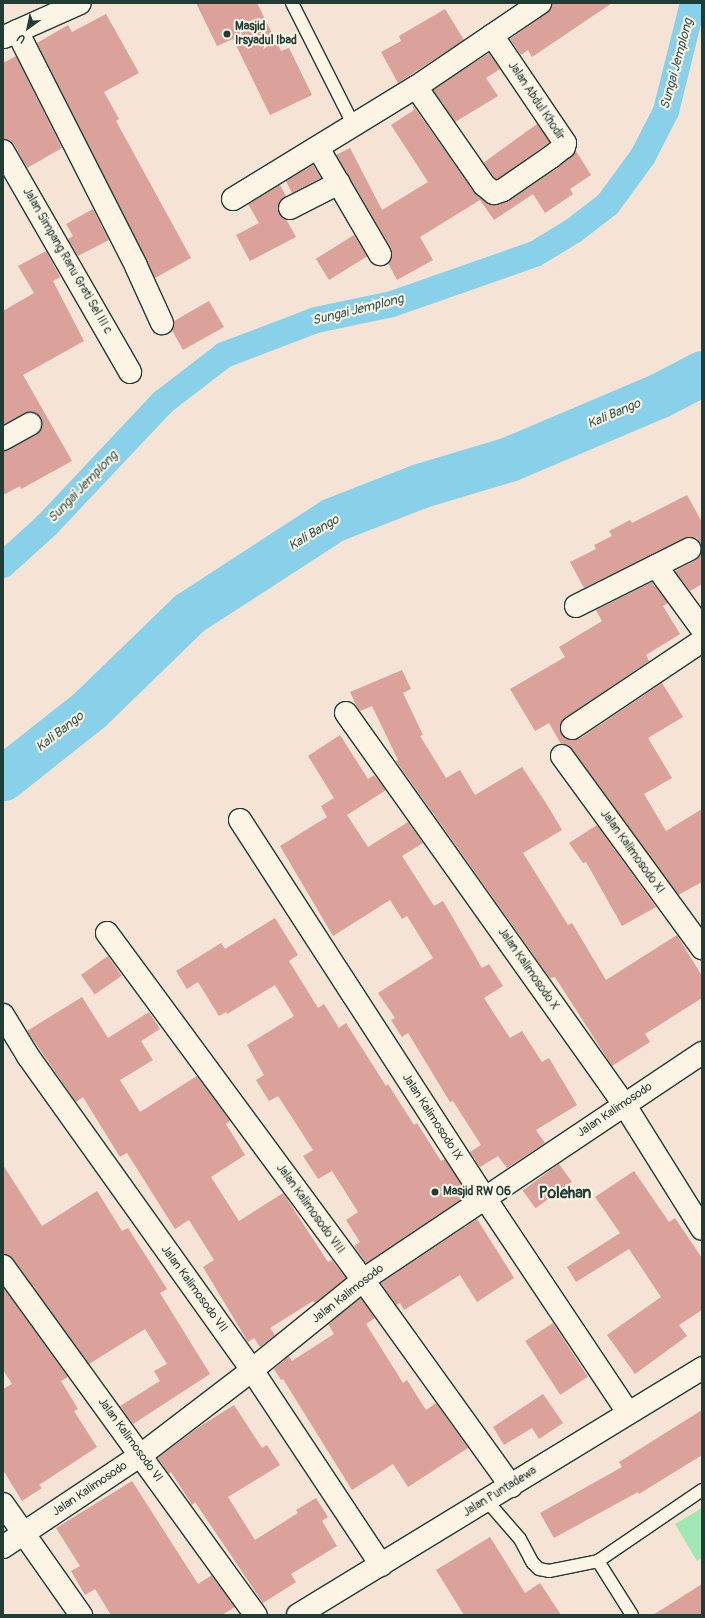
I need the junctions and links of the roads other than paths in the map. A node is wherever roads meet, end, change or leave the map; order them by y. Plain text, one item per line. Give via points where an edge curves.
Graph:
1 (80, 3) edge
2 (292, 3) edge
3 (540, 3) edge
4 (10, 34) edge
5 (492, 35) junction
6 (416, 87) junction
7 (354, 126) junction
8 (318, 148) junction
9 (3, 151) edge
10 (338, 183) junction
11 (233, 199) dead end
12 (290, 208) dead end
13 (380, 254) dead end
14 (162, 323) dead end
15 (130, 372) dead end
16 (30, 424) dead end
17 (3, 439) edge
18 (690, 549) dead end
19 (656, 566) junction
20 (576, 606) dead end
21 (702, 629) edge
22 (702, 641) edge
23 (346, 713) dead end
24 (572, 728) dead end
25 (562, 756) dead end
26 (240, 820) dead end
27 (107, 933) dead end
28 (702, 948) edge
29 (3, 1015) edge
30 (702, 1053) edge
31 (624, 1104) junction
32 (485, 1198) junction
33 (702, 1230) edge
34 (3, 1266) edge
35 (363, 1280) junction
36 (702, 1368) edge
37 (252, 1370) junction
38 (627, 1411) junction
39 (141, 1455) junction
40 (511, 1486) junction
41 (702, 1490) edge
42 (487, 1500) junction
43 (3, 1504) edge
44 (23, 1533) junction
45 (3, 1547) edge
46 (598, 1560) junction
47 (382, 1565) junction
48 (81, 1615) edge
49 (256, 1615) edge
50 (298, 1615) edge
51 (632, 1615) edge

1 - 4 street
2 - 7 lane
3 - 5 street
4 - 14 street via 136,266
5 - 6 street
5 - 6 street, Jalan Abdul Khodir via 564,143 564,147 503,190 494,193 490,191
6 - 7 street
7 - 8 street
8 - 10 street
8 - 11 street
9 - 15 street, Jalan Simpang Ranu Grati Sel III c
10 - 12 street
10 - 13 street
16 - 17 street
18 - 19 street
19 - 20 street
19 - 21 street
22 - 24 street
23 - 31 street, Jalan Kalimosodo X
25 - 28 street, Jalan Kalimosodo XI
26 - 32 street, Jalan Kalimosodo IX
27 - 35 street, Jalan Kalimosodo VIII
29 - 37 street, Jalan Kalimosodo VII via 28,1056
30 - 31 street, Jalan Kalimosodo
31 - 32 street, Jalan Kalimosodo
31 - 33 street, Jalan Kalimosodo X
32 - 35 street, Jalan Kalimosodo
32 - 38 street, Jalan Kalimosodo IX
34 - 39 street, Jalan Kalimosodo VI
35 - 37 street, Jalan Kalimosodo
35 - 40 street, Jalan Kalimosodo VIII
36 - 38 street, Jalan Puntadewa
37 - 39 street, Jalan Kalimosodo
37 - 47 street, Jalan Kalimosodo VII
38 - 40 street, Jalan Puntadewa
39 - 44 street, Jalan Kalimosodo
39 - 49 street, Jalan Kalimosodo VI
40 - 42 street, Jalan Puntadewa
41 - 46 lane
42 - 46 lane via 520,1539 533,1563 540,1569 549,1571
42 - 47 street, Jalan Puntadewa
43 - 44 street
44 - 45 street, Jalan Kalimosodo
44 - 48 street
46 - 51 lane
47 - 50 street, Jalan Puntadewa

